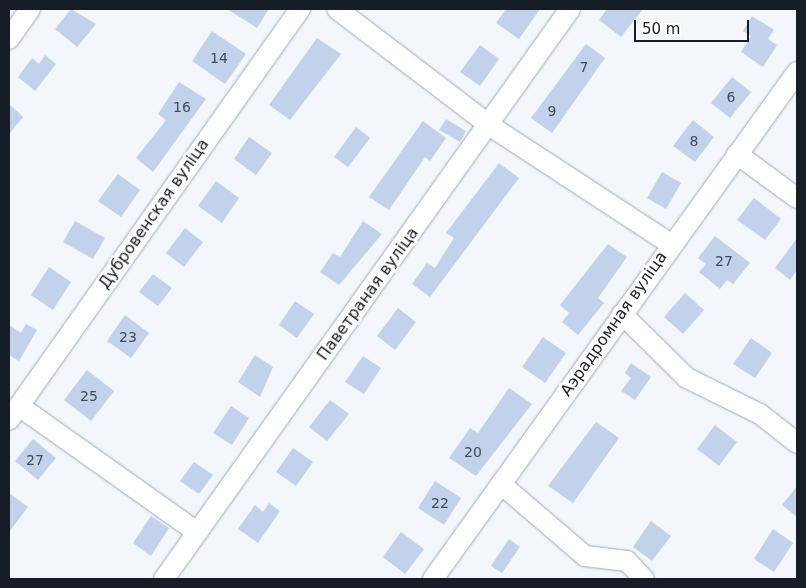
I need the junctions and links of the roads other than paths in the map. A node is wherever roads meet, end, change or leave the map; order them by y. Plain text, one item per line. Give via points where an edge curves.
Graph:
1 (30, 9) edge
2 (300, 9) edge
3 (336, 9) edge
4 (570, 9) edge
5 (9, 39) edge
6 (797, 72) edge
7 (489, 125) junction
8 (737, 154) junction
9 (797, 198) edge
10 (671, 244) junction
11 (622, 314) junction
12 (14, 413) edge
13 (797, 443) edge
14 (501, 484) junction
15 (197, 532) junction
16 (164, 579) edge
17 (433, 579) edge
18 (644, 579) edge

1 - 5 street
2 - 12 street, Дубровенская вуліца
3 - 7 street
4 - 7 street, Паветраная вуліца
6 - 8 street, Аэрадромная вуліца
7 - 10 street
7 - 15 street, Паветраная вуліца
8 - 9 street
8 - 10 street, Аэрадромная вуліца
10 - 11 street, Аэрадромная вуліца
11 - 13 street via 686,378 760,414
11 - 14 street, Аэрадромная вуліца
12 - 15 street
14 - 17 street, Аэрадромная вуліца
14 - 18 street via 585,556 627,560
15 - 16 street, Паветраная вуліца

